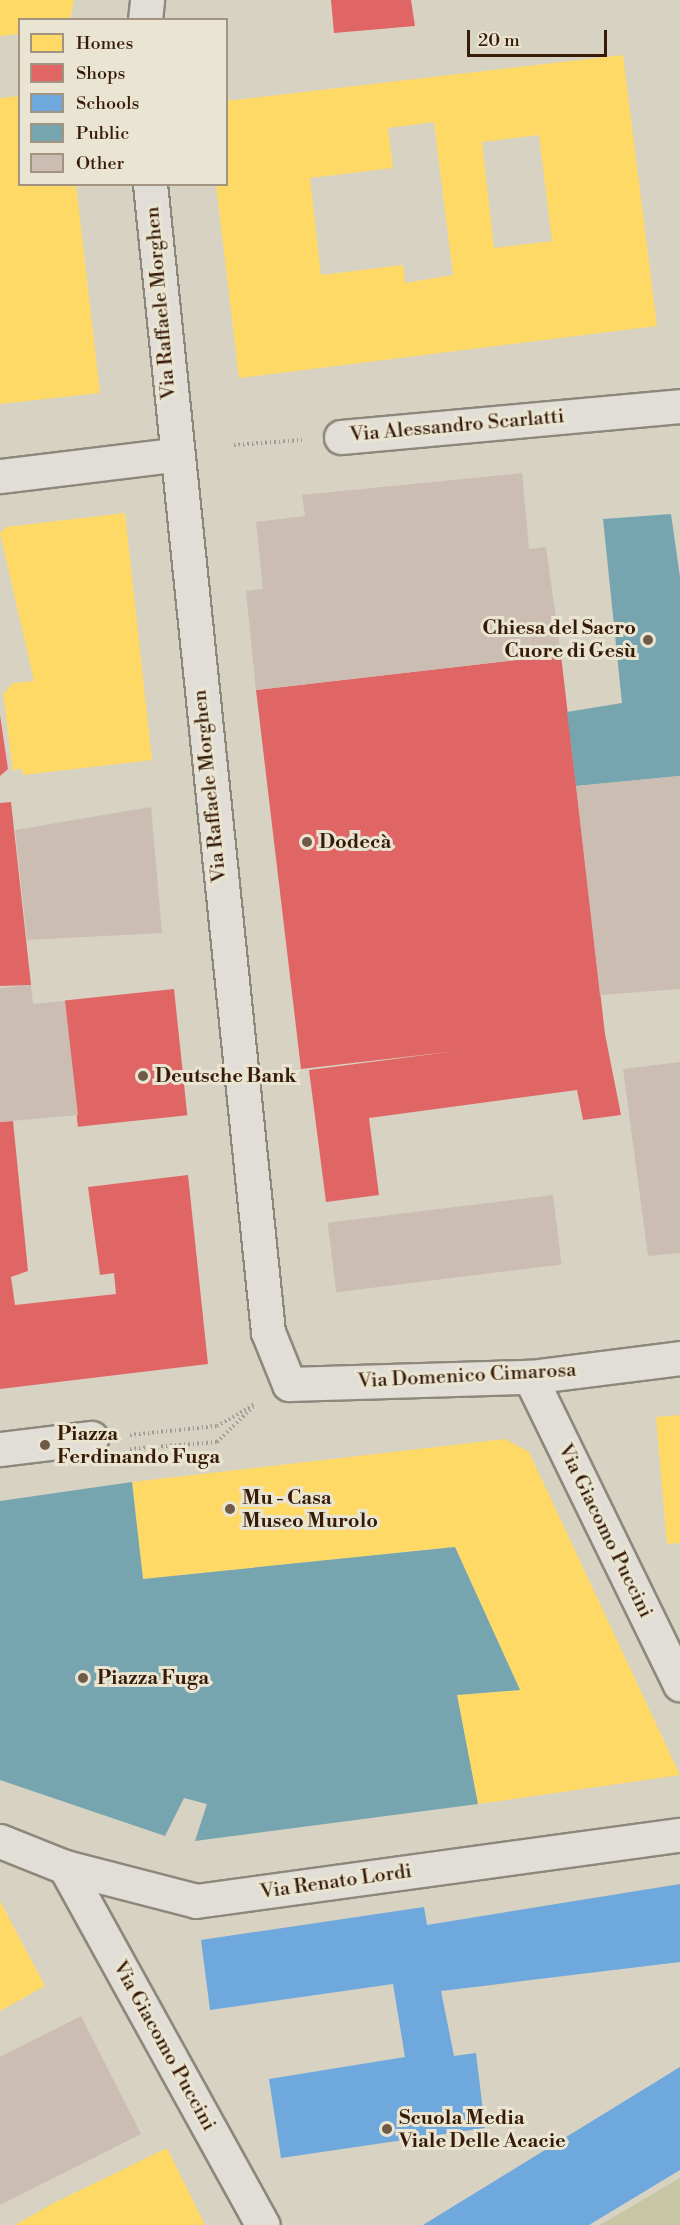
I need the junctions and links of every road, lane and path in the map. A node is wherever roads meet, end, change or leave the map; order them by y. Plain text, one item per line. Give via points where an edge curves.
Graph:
1 (147, 0) edge
2 (146, 18) edge
3 (150, 186) edge
4 (680, 406) edge
5 (341, 437) joint
6 (234, 445) dead end
7 (174, 455) junction
8 (0, 476) edge
9 (680, 1358) edge
10 (530, 1377) junction
11 (290, 1384) joint
12 (260, 1401) dead end
13 (217, 1426) dead end
14 (91, 1445) junction
15 (0, 1449) edge
16 (680, 1684) edge
17 (680, 1835) edge
18 (0, 1841) edge
19 (65, 1867) junction
20 (262, 2225) edge

1 - 2 street
3 - 7 street, Via Raffaele Morghen
4 - 5 street, Via Alessandro Scarlatti
5 - 6 path, Via Alessandro Scarlatti
7 - 8 street
7 - 11 street, Via Raffaele Morghen via 268,1332
9 - 10 street, Via Domenico Cimarosa
10 - 11 street, Via Domenico Cimarosa
10 - 16 street, Via Giacomo Puccini
12 - 14 path via 217,1442
13 - 14 path
14 - 15 street via 41,1444
17 - 19 street, Via Renato Lordi via 196,1901
18 - 19 street, Via Renato Lordi
19 - 20 street, Via Giacomo Puccini

